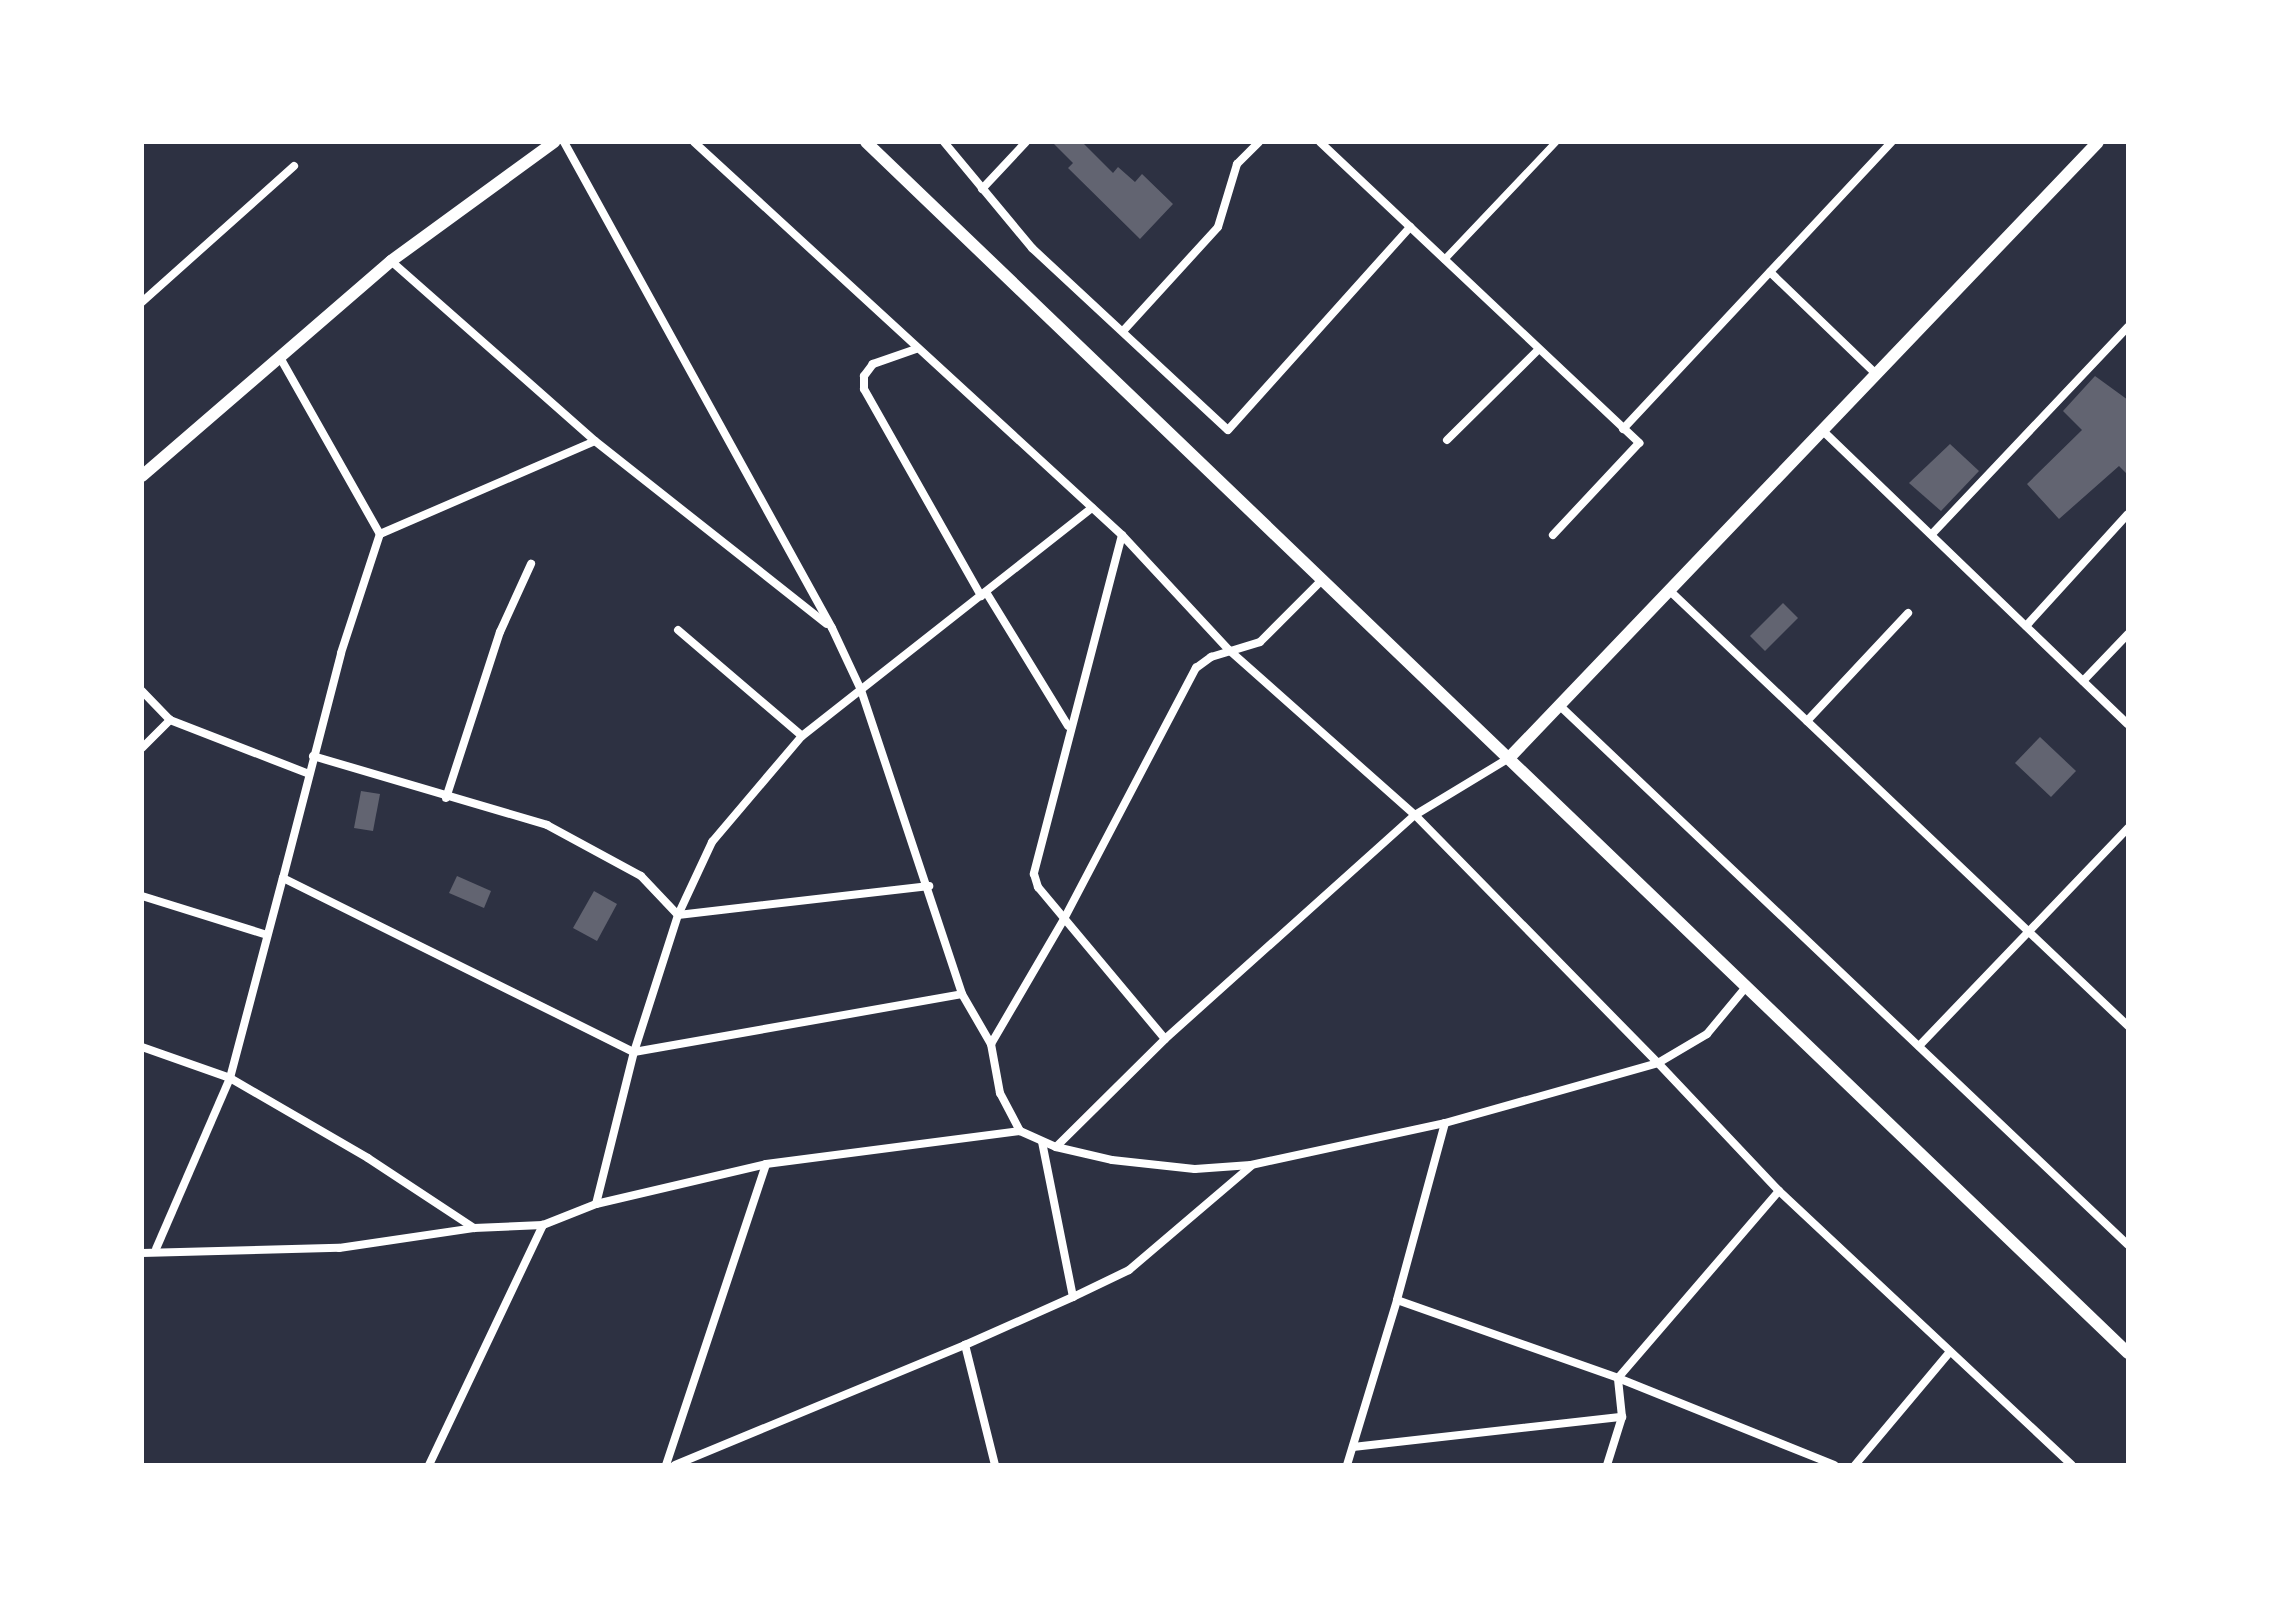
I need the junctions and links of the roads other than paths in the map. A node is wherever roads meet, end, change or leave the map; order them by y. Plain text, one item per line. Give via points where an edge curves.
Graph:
1 (554, 142) edge
2 (564, 142) edge
3 (694, 142) edge
4 (866, 142) edge
5 (944, 142) edge
6 (1026, 142) edge
7 (1259, 142) edge
8 (1320, 142) edge
9 (1555, 142) edge
10 (1892, 142) edge
11 (2098, 142) edge
12 (294, 166) dead end
13 (982, 189) junction
14 (1410, 227) junction
15 (1444, 259) junction
16 (391, 261) junction
17 (1770, 272) junction
18 (142, 302) edge
19 (2128, 327) edge
20 (1124, 330) junction
21 (916, 349) junction
22 (1539, 349) junction
23 (282, 361) junction
24 (1876, 374) junction
25 (1623, 429) junction
26 (1822, 430) junction
27 (1447, 440) dead end
28 (595, 441) junction
29 (142, 476) edge
30 (1092, 508) junction
31 (2128, 514) edge
32 (380, 534) junction
33 (1932, 534) junction
34 (1122, 535) junction
35 (1553, 535) dead end
36 (531, 564) dead end
37 (1321, 581) junction
38 (1670, 591) junction
39 (984, 594) junction
40 (1908, 613) dead end
41 (2026, 626) junction
42 (832, 628) junction
43 (678, 630) dead end
44 (2128, 634) edge
45 (1229, 650) junction
46 (2083, 681) junction
47 (861, 690) junction
48 (142, 691) edge
49 (1559, 705) junction
50 (170, 720) junction
51 (1807, 721) junction
52 (2128, 724) edge
53 (1068, 726) junction
54 (802, 736) junction
55 (142, 748) edge
56 (313, 756) junction
57 (1509, 758) junction
58 (309, 774) junction
59 (446, 798) junction
60 (1415, 815) junction
61 (2128, 828) edge
62 (283, 878) junction
63 (929, 886) junction
64 (142, 896) edge
65 (678, 915) junction
66 (1064, 919) junction
67 (2028, 932) junction
68 (267, 935) junction
69 (1746, 987) junction
70 (962, 994) junction
71 (2128, 1026) edge
72 (1165, 1039) junction
73 (991, 1044) junction
74 (1919, 1046) junction
75 (142, 1047) edge
76 (634, 1052) junction
77 (1658, 1063) junction
78 (230, 1078) junction
79 (1445, 1123) junction
80 (1020, 1131) junction
81 (1042, 1142) junction
82 (1056, 1147) junction
83 (766, 1164) junction
84 (1251, 1165) junction
85 (1779, 1191) junction
86 (596, 1204) junction
87 (543, 1225) junction
88 (474, 1228) junction
89 (2128, 1245) edge
90 (156, 1249) junction
91 (142, 1253) edge
92 (1073, 1297) junction
93 (1397, 1300) junction
94 (965, 1345) junction
95 (2128, 1353) edge
96 (1948, 1354) junction
97 (1618, 1378) junction
98 (1622, 1417) junction
99 (1353, 1447) junction
100 (429, 1465) edge
101 (666, 1465) edge
102 (675, 1465) edge
103 (995, 1465) edge
104 (1347, 1465) edge
105 (1607, 1465) edge
106 (1834, 1465) edge
107 (1855, 1465) edge
108 (2072, 1465) edge

1 - 16 street
2 - 42 street
3 - 21 street
4 - 37 street
5 - 13 street
6 - 13 street
7 - 20 street via 1237,164 1218,227
8 - 14 street
9 - 15 street
10 - 17 street
11 - 24 street
12 - 18 street
13 - 20 street via 1032,248
14 - 15 street
14 - 20 street via 1228,430
15 - 22 street
16 - 23 street
16 - 28 street
17 - 24 street
17 - 25 street
19 - 33 street
21 - 30 street
21 - 39 street via 873,364 864,376 864,389
22 - 25 street
22 - 27 street
23 - 29 street
23 - 32 street
24 - 26 street
25 - 35 street via 1639,443
26 - 33 street
26 - 38 street
28 - 32 street
28 - 42 street
30 - 34 street
30 - 39 street
31 - 41 street
32 - 56 street
33 - 41 street
34 - 45 street
34 - 53 street
36 - 59 street via 500,632
37 - 45 street via 1272,633
37 - 57 street
38 - 49 street
38 - 51 street
39 - 47 street
39 - 53 street
40 - 51 street
41 - 46 street
42 - 47 street
43 - 54 street
44 - 46 street
45 - 60 street
45 - 66 street via 1196,668
46 - 52 street
47 - 54 street
47 - 63 street
48 - 50 street
49 - 57 street
49 - 74 street
50 - 55 street
50 - 58 street
51 - 67 street
53 - 66 street via 1034,874
54 - 65 street via 712,842
56 - 58 street
56 - 59 street
57 - 60 street
57 - 69 street
58 - 62 street
59 - 65 street via 493,805 547,825 641,876
60 - 72 street
60 - 77 street
61 - 67 street
62 - 68 street
62 - 76 street
63 - 65 street
63 - 70 street
64 - 68 street
65 - 76 street
66 - 72 street
66 - 73 street
67 - 71 street
67 - 74 street
68 - 78 street
69 - 77 street via 1707,1034
69 - 95 street
70 - 73 street
70 - 76 street
72 - 82 street
73 - 80 street via 1000,1093
74 - 89 street
75 - 78 street
76 - 86 street
77 - 79 street
77 - 85 street
78 - 88 street via 368,1158
78 - 90 street
79 - 84 street
79 - 93 street
80 - 81 street
80 - 83 street
81 - 82 street
81 - 92 street
82 - 84 street via 1112,1160 1195,1169
83 - 86 street
83 - 101 street
84 - 92 street via 1129,1270
85 - 96 street
85 - 97 street
86 - 87 street
87 - 88 street
87 - 100 street
88 - 90 street via 339,1248
90 - 91 street
92 - 94 street
93 - 97 street
93 - 99 street
94 - 102 street
94 - 103 street
96 - 107 street
96 - 108 street
97 - 98 street
97 - 106 street
98 - 99 street
98 - 105 street
99 - 104 street

